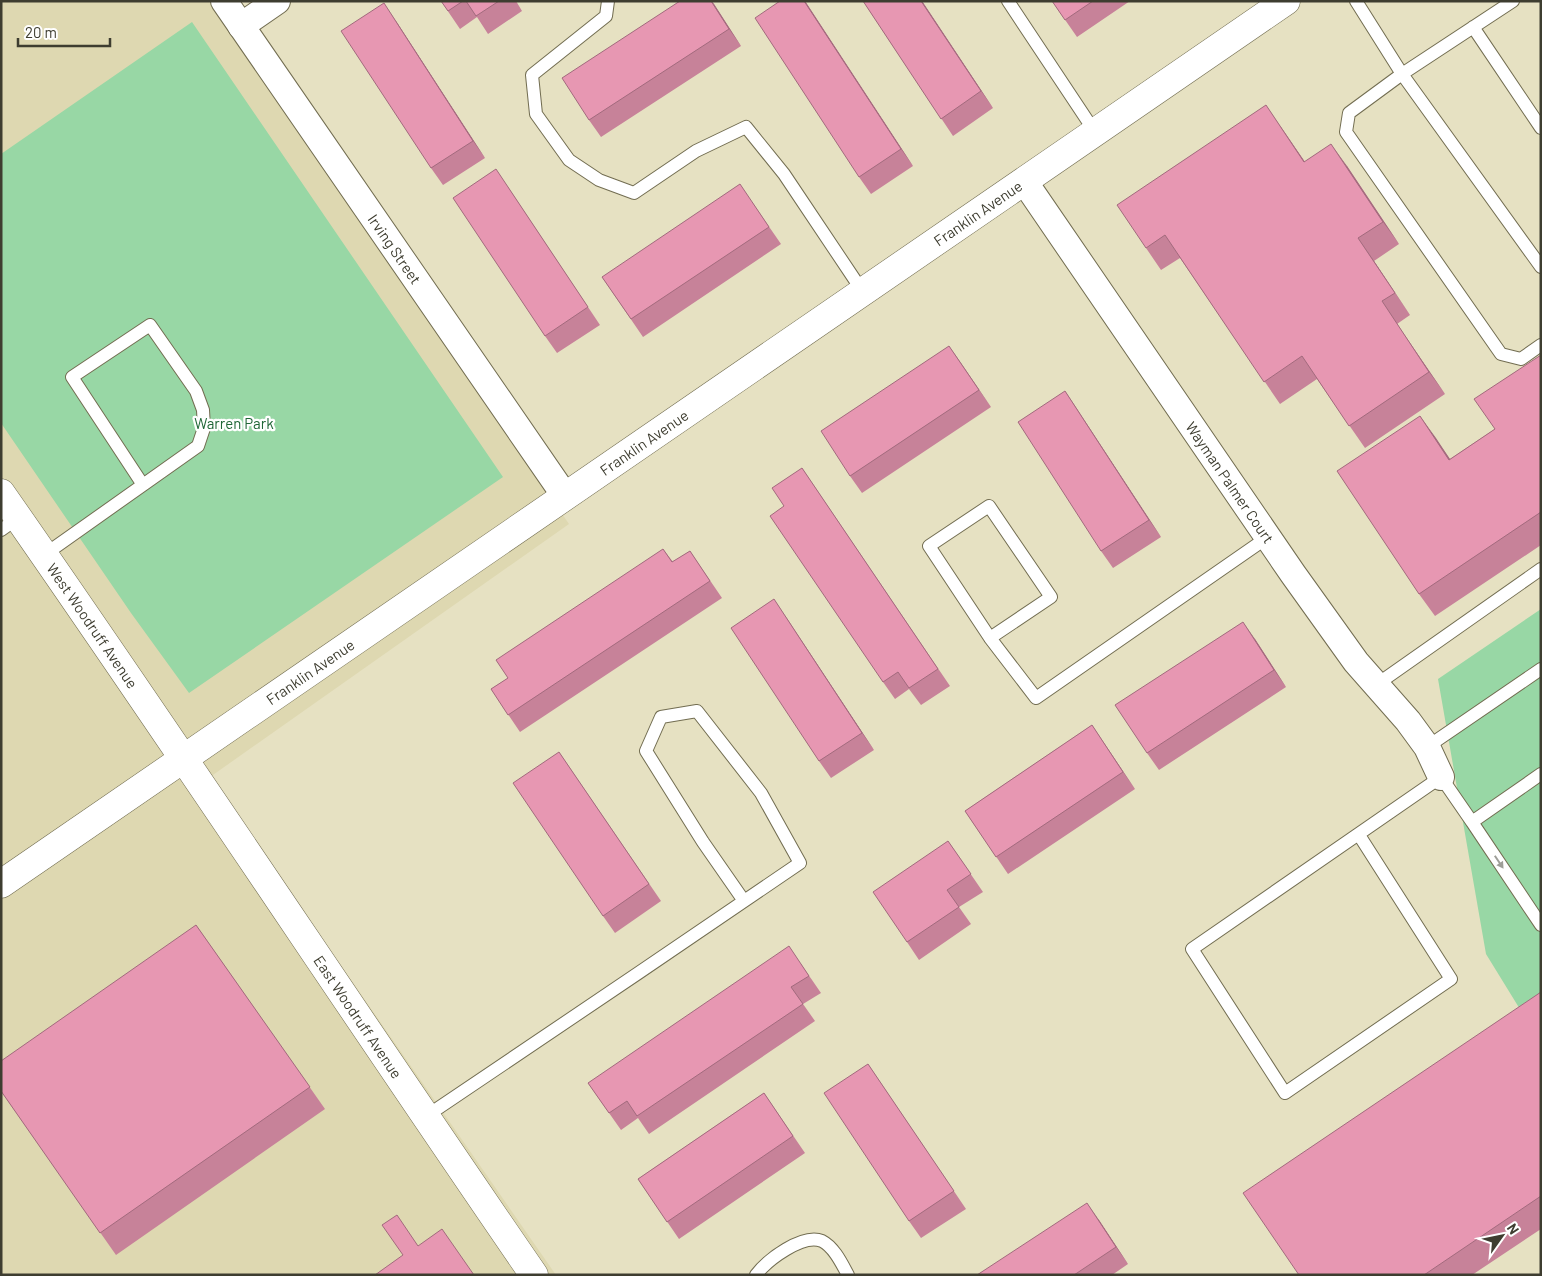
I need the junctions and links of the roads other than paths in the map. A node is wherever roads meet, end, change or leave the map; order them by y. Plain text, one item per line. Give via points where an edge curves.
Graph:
1 (224, 1) edge
2 (276, 1) edge
3 (608, 1) edge
4 (1008, 1) edge
5 (1286, 1) edge
6 (1356, 1) edge
7 (1513, 1) edge
8 (241, 26) junction
9 (1473, 27) junction
10 (1402, 74) junction
11 (1541, 128) edge
12 (1095, 132) junction
13 (1024, 181) junction
14 (1541, 267) edge
15 (863, 292) junction
16 (1541, 345) edge
17 (143, 485) junction
18 (1, 493) edge
19 (565, 496) junction
20 (10, 524) edge
21 (1268, 537) junction
22 (44, 555) junction
23 (1541, 569) edge
24 (990, 638) junction
25 (1541, 669) edge
26 (1376, 685) junction
27 (1427, 747) junction
28 (184, 758) junction
29 (1541, 774) edge
30 (1441, 778) junction
31 (1472, 822) junction
32 (1359, 836) junction
33 (1, 884) edge
34 (744, 901) junction
35 (1541, 925) edge
36 (425, 1117) junction
37 (534, 1275) edge
38 (756, 1275) edge
39 (848, 1275) edge

1 - 8 street, Irving Street
2 - 8 street
3 - 15 lane via 606,16 532,75 536,114 569,160 599,180 634,193 696,151 746,127 784,174
4 - 12 lane
5 - 12 street, Franklin Avenue
6 - 10 lane
7 - 9 lane
8 - 19 street, Irving Street
9 - 10 lane
9 - 11 lane
10 - 14 lane
10 - 16 lane via 1349,113 1346,132 1501,354 1521,359
12 - 13 street, Franklin Avenue
13 - 15 street, Franklin Avenue
13 - 21 street, Wayman Palmer Court
15 - 19 street, Franklin Avenue
17 - 17 lane via 198,446 204,428 203,410 196,391 150,325 72,377
17 - 22 lane
18 - 20 street, West Woodruff Avenue
19 - 28 street, Franklin Avenue
20 - 22 street, West Woodruff Avenue
21 - 24 lane via 1036,698
21 - 26 street, Wayman Palmer Court via 1356,662
22 - 28 street, West Woodruff Avenue
23 - 26 lane
24 - 24 lane via 929,546 989,506 1051,597
25 - 27 lane
26 - 27 street, Wayman Palmer Court
27 - 30 street, Wayman Palmer Court
28 - 33 street, Franklin Avenue
28 - 36 street, East Woodruff Avenue
29 - 31 lane
30 - 31 lane
30 - 32 lane
31 -> 35 lane
32 - 32 lane via 1192,949 1285,1093 1452,979
34 - 34 lane via 800,863 761,793 697,711 661,717 646,751
34 - 36 lane
36 - 37 street, East Woodruff Avenue
38 - 39 lane via 763,1265 794,1244 810,1240 822,1241 832,1250

